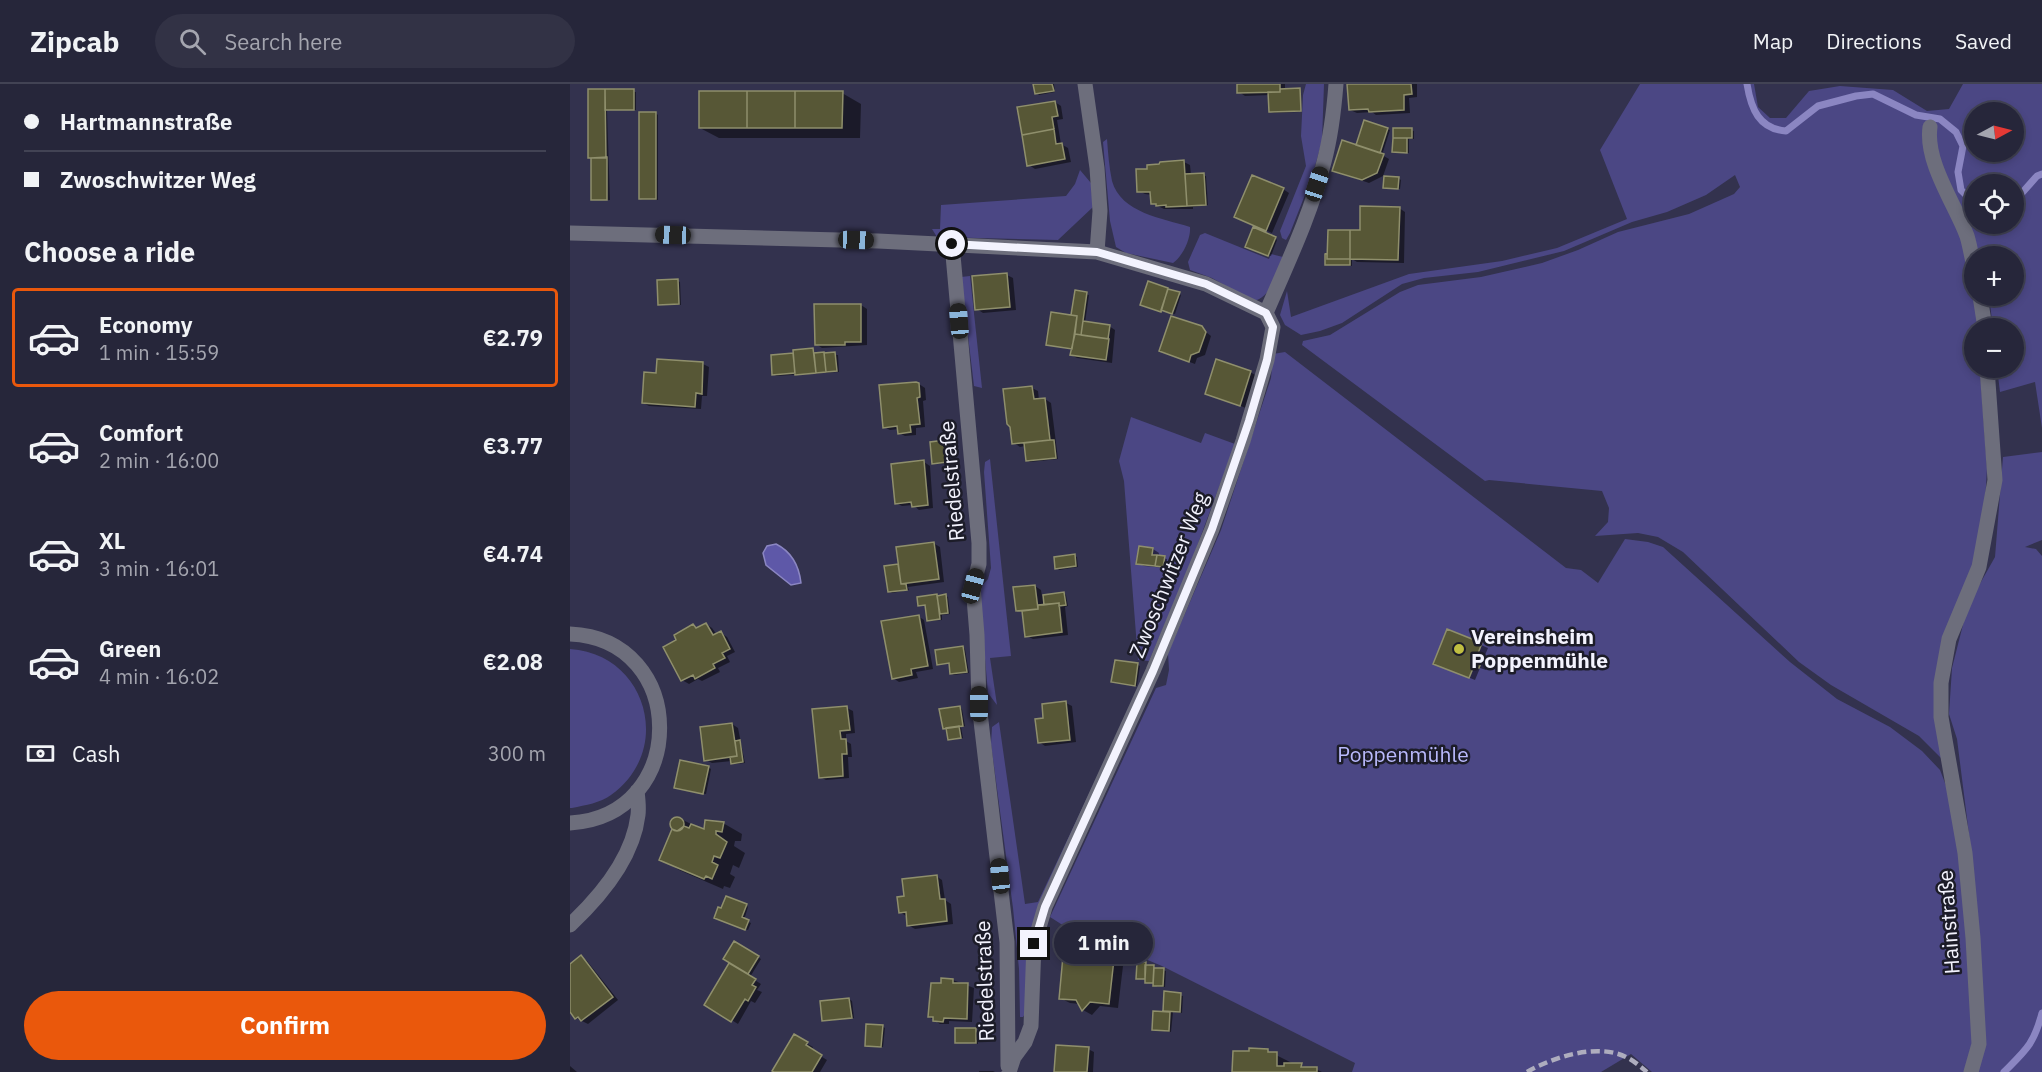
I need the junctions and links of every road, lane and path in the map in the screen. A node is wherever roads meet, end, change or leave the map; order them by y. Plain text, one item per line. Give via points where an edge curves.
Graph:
1 (1085, 84) edge
2 (1336, 84) edge
3 (1930, 127) dead end
4 (570, 233) edge
5 (952, 244) junction
6 (1969, 246) edge
7 (1097, 252) junction
8 (1266, 313) junction
9 (1989, 378) edge
10 (570, 634) edge
11 (637, 791) junction
12 (570, 822) edge
13 (570, 925) edge
14 (1009, 1072) edge
15 (1971, 1072) edge

1 - 7 street via 1097,168
2 - 8 street via 1332,126 1311,206
3 - 6 street via 1936,168
4 - 5 street
5 - 7 street
5 - 14 street, Riedelstraße via 979,543 973,586 979,704 1007,942
7 - 8 street via 1206,284
8 - 14 street, Zwoschwitzer Weg via 1273,327 1267,360 1212,529 1153,671 1045,907 1034,944 1030,1026
9 - 15 street, Hainstraße via 1995,480 1979,567 1949,639 1941,683 1941,717 1965,853 1972,938 1979,1044
10 - 11 street via 598,639 630,657 652,687 661,723 660,741 656,759
11 - 12 street via 608,813
11 - 13 street via 638,815 625,858

